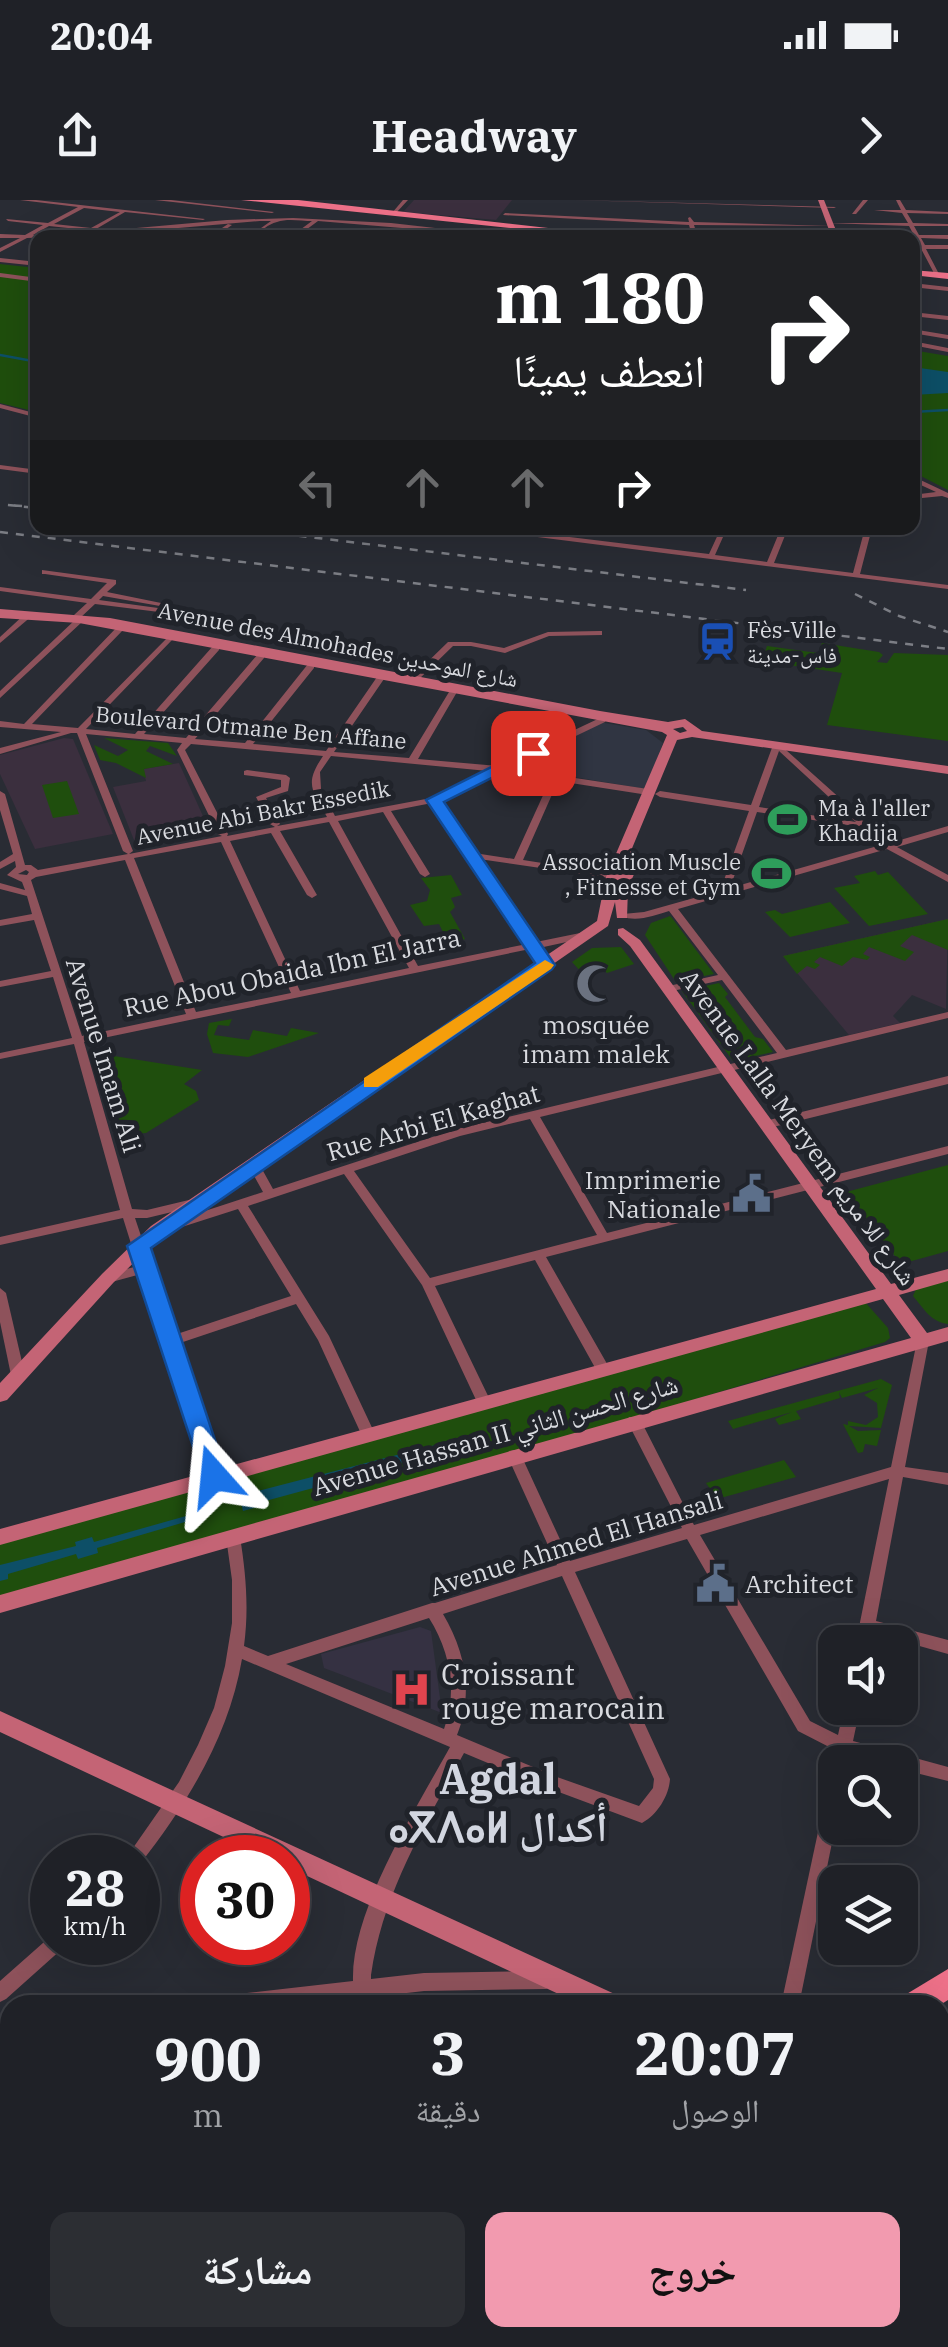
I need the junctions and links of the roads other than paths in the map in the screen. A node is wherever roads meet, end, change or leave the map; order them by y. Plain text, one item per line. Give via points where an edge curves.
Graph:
1 (22, 200) edge
2 (94, 200) edge
3 (157, 200) edge
4 (245, 200) edge
5 (266, 200) edge
6 (406, 200) edge
7 (580, 200) edge
8 (866, 200) edge
9 (898, 200) edge
10 (43, 202) edge
11 (285, 203) edge
12 (822, 203) edge
13 (833, 203) edge
14 (666, 205) edge
15 (83, 206) junction
16 (598, 207) dead end
17 (948, 209) edge
18 (638, 210) edge
19 (876, 210) dead end
20 (126, 211) junction
21 (394, 212) junction
22 (794, 212) junction
23 (904, 212) junction
24 (854, 213) dead end
25 (571, 214) junction
26 (168, 215) junction
27 (689, 217) junction
28 (8, 220) junction
29 (260, 220) junction
30 (276, 220) junction
31 (317, 220) junction
32 (233, 222) junction
33 (498, 222) junction
34 (0, 224) edge
35 (49, 224) junction
36 (655, 224) junction
37 (667, 224) junction
38 (749, 224) edge
39 (830, 224) junction
40 (910, 224) junction
41 (948, 225) edge
42 (179, 227) junction
43 (92, 229) joint
44 (561, 229) junction
45 (38, 230) edge
46 (144, 230) edge
47 (151, 230) edge
48 (182, 230) edge
49 (221, 230) edge
50 (261, 230) edge
51 (303, 230) edge
52 (430, 230) edge
53 (537, 230) edge
54 (569, 230) edge
55 (652, 230) edge
56 (668, 230) edge
57 (693, 230) edge
58 (795, 230) edge
59 (803, 230) edge
60 (807, 230) edge
61 (839, 230) edge
62 (839, 230) edge
63 (841, 230) edge
64 (872, 230) edge
65 (913, 230) edge
66 (30, 234) edge
67 (0, 236) edge
68 (948, 236) edge
69 (25, 237) junction
70 (30, 237) edge
71 (920, 241) edge
72 (920, 241) edge
73 (920, 244) edge
74 (948, 247) edge
75 (1, 249) edge
76 (0, 260) edge
77 (30, 263) edge
78 (934, 263) junction
79 (948, 264) edge
80 (920, 274) edge
81 (0, 276) edge
82 (945, 277) edge
83 (30, 279) edge
84 (920, 286) edge
85 (948, 289) edge
86 (920, 315) edge
87 (948, 318) edge
88 (920, 332) edge
89 (948, 337) edge
90 (920, 345) edge
91 (948, 350) edge
92 (0, 406) edge
93 (30, 414) edge
94 (0, 467) edge
95 (30, 471) edge
96 (920, 482) edge
97 (946, 495) edge
98 (920, 496) edge
99 (538, 535) edge
100 (721, 535) edge
101 (783, 535) edge
102 (867, 535) edge
103 (711, 557) junction
104 (770, 564) junction
105 (45, 572) dead end
106 (856, 576) junction
107 (948, 587) edge
108 (0, 589) edge
109 (102, 593) junction
110 (93, 602) junction
111 (0, 614) edge
112 (30, 616) junction
113 (78, 618) junction
114 (121, 628) junction
115 (599, 633) dead end
116 (169, 638) junction
117 (0, 641) edge
118 (216, 648) junction
119 (261, 656) junction
120 (310, 666) junction
121 (380, 679) junction
122 (413, 680) junction
123 (453, 692) junction
124 (0, 696) edge
125 (598, 719) junction
126 (0, 724) edge
127 (26, 726) junction
128 (77, 731) junction
129 (680, 732) junction
130 (138, 736) junction
131 (186, 741) junction
132 (247, 746) junction
133 (777, 746) junction
134 (0, 752) edge
135 (327, 754) junction
136 (412, 761) junction
137 (948, 767) edge
138 (493, 769) junction
139 (555, 778) junction
140 (654, 793) junction
141 (0, 794) edge
142 (261, 797) dead end
143 (434, 800) junction
144 (755, 808) junction
145 (386, 810) junction
146 (328, 817) junction
147 (863, 826) junction
148 (277, 828) junction
149 (948, 828) edge
150 (6, 833) edge
151 (224, 837) junction
152 (887, 845) junction
153 (128, 854) junction
154 (18, 855) junction
155 (472, 855) junction
156 (517, 862) junction
157 (0, 866) edge
158 (21, 874) edge
159 (424, 874) dead end
160 (618, 879) junction
161 (948, 879) edge
162 (0, 886) edge
163 (30, 894) junction
164 (719, 894) junction
165 (672, 908) junction
166 (37, 916) junction
167 (0, 923) edge
168 (621, 926) junction
169 (532, 946) junction
170 (546, 965) junction
171 (414, 969) junction
172 (56, 973) junction
173 (724, 977) junction
174 (0, 984) edge
175 (668, 989) junction
176 (296, 993) junction
177 (192, 1015) junction
178 (948, 1015) edge
179 (78, 1039) junction
180 (784, 1055) junction
181 (0, 1056) edge
182 (725, 1070) junction
183 (948, 1080) edge
184 (533, 1115) junction
185 (765, 1125) junction
186 (948, 1150) edge
187 (253, 1163) junction
188 (347, 1169) junction
189 (809, 1186) junction
190 (270, 1194) junction
191 (199, 1201) junction
192 (241, 1204) junction
193 (127, 1213) junction
194 (157, 1230) junction
195 (606, 1239) junction
196 (0, 1241) edge
197 (138, 1246) junction
198 (539, 1256) junction
199 (146, 1268) junction
200 (948, 1275) edge
201 (108, 1278) junction
202 (427, 1283) junction
203 (888, 1292) junction
204 (0, 1293) edge
205 (300, 1298) junction
206 (948, 1334) edge
207 (924, 1340) junction
208 (172, 1341) junction
209 (603, 1369) junction
210 (18, 1374) junction
211 (0, 1395) edge
212 (484, 1402) junction
213 (634, 1421) junction
214 (368, 1434) junction
215 (514, 1455) junction
216 (898, 1470) junction
217 (214, 1476) junction
218 (948, 1479) edge
219 (691, 1532) junction
220 (232, 1536) junction
221 (0, 1537) edge
222 (566, 1568) junction
223 (0, 1604) edge
224 (432, 1609) junction
225 (868, 1625) edge
226 (918, 1639) edge
227 (948, 1647) edge
228 (236, 1650) junction
229 (268, 1663) junction
230 (2, 1724) edge
231 (454, 1741) junction
232 (830, 1745) edge
233 (918, 1768) edge
234 (948, 1774) edge
235 (176, 1802) junction
236 (151, 1835) edge
237 (823, 1845) edge
238 (381, 1898) junction
239 (31, 1965) edge
240 (557, 1980) junction
241 (0, 1993) edge
242 (362, 1995) edge
243 (374, 1995) edge
244 (589, 1995) edge
245 (792, 1995) edge

1 - 10 street
2 - 15 street
3 - 11 street
4 - 11 main road
5 - 11 main road
6 - 21 street
7 - 18 street
7 - 25 street
8 - 24 street
9 - 23 street
10 - 15 street
10 - 28 street
11 - 21 main road
11 - 29 street
11 - 53 main road
12 - 13 street
12 - 22 street
12 - 39 street
13 - 63 street
14 - 18 street
14 - 27 street
14 - 36 street
14 - 37 street
15 - 20 street
15 - 35 street
16 - 18 street
17 - 23 street
18 - 25 street
18 - 36 street
19 - 23 street
20 - 26 street
20 - 43 street
21 - 33 main road
22 - 38 street
22 - 38 street
22 - 59 street
23 - 40 street
25 - 33 street via 509,209
25 - 44 street
26 - 32 street
26 - 46 street
27 - 37 street
27 - 38 street
27 - 38 street
27 - 38 street
27 - 57 street
28 - 34 street
28 - 35 street
29 - 30 street
29 - 32 street
30 - 31 street
30 - 50 street
31 - 51 street
31 - 52 street
32 - 42 street
32 - 49 street
33 - 44 main road
35 - 43 street
35 - 45 street
36 - 37 street
36 - 55 street
37 - 56 street
38 - 58 street
39 - 60 street
39 - 61 street
39 - 62 street
40 - 41 street
40 - 64 street via 876,224
40 - 65 street
42 - 47 street
42 - 48 street
44 - 54 main road
66 - 69 street
67 - 69 street
68 - 71 street
69 - 70 street
69 - 75 street
72 - 74 street
73 - 78 street
76 - 77 street
78 - 79 street
78 - 82 street
80 - 82 main road
81 - 83 street
84 - 85 street
86 - 87 street
88 - 89 street
90 - 91 street
92 - 93 street
94 - 95 street
96 - 97 street
97 - 98 street
99 - 103 street
100 - 103 street
101 - 104 street
102 - 106 street
103 - 104 street
104 - 106 street
105 - 109 street via 112,582
106 - 107 street
108 - 110 street
109 - 110 street
109 - 110 street via 167,605 159,610
110 - 113 street
111 - 112 street, Avenue des Almohades شارع الموحدين
111 - 113 street, Avenue des Almohades شارع الموحدين
112 - 113 street, Avenue des Almohades شارع الموحدين
112 - 117 street
113 - 114 street, Avenue des Almohades شارع الموحدين
113 - 122 street, Avenue des Almohades شارع الموحدين
113 - 124 street
114 - 116 street, Avenue des Almohades شارع الموحدين
114 - 127 street
115 - 122 street via 548,634 505,651 450,644
116 - 118 street, Avenue des Almohades شارع الموحدين
116 - 128 street
118 - 119 street, Avenue des Almohades شارع الموحدين
118 - 130 street
119 - 120 street, Avenue des Almohades شارع الموحدين
119 - 131 street
120 - 121 street, Avenue des Almohades شارع الموحدين
120 - 132 street
121 - 123 street, Avenue des Almohades شارع الموحدين
121 - 135 street
122 - 129 street, Avenue des Almohades شارع الموحدين
123 - 125 street, Avenue des Almohades شارع الموحدين
123 - 136 street
125 - 129 street, Avenue des Almohades شارع الموحدين
125 - 138 street, Avenue Abi Bakr Essedik
126 - 127 street, Boulevard Otmane Ben Affane
127 - 128 street, Boulevard Otmane Ben Affane
128 - 130 street, Boulevard Otmane Ben Affane
128 - 134 street
128 - 153 street
129 - 133 street
129 - 137 street
129 - 140 street
130 - 131 street, Boulevard Otmane Ben Affane
131 - 132 street, Boulevard Otmane Ben Affane
131 - 151 street via 182,750
132 - 135 street, Boulevard Otmane Ben Affane
133 - 137 street
133 - 144 street
133 - 147 street
135 - 136 street, Boulevard Otmane Ben Affane
135 - 146 street via 316,772 316,790
136 - 138 street, Boulevard Otmane Ben Affane
138 - 139 street, Boulevard Otmane Ben Affane
138 - 143 street, Avenue Abi Bakr Essedik
138 - 146 street, Avenue Abi Bakr Essedik via 434,794
139 - 140 street, Boulevard Otmane Ben Affane
139 - 156 street
140 - 144 street, Boulevard Otmane Ben Affane
140 - 160 street
141 - 150 street, Avenue Imam Ali
142 - 148 street
143 - 145 street, Avenue Abi Bakr Essedik
143 - 155 street
144 - 147 street
144 - 164 street
145 - 146 street, Avenue Abi Bakr Essedik
145 - 159 street
146 - 148 street, Avenue Abi Bakr Essedik
146 - 171 street
147 - 152 street
148 - 148 street via 308,893 313,895
148 - 151 street, Avenue Abi Bakr Essedik
149 - 152 street, Rue Abou Obaida Ibn El Jarra
150 - 154 street, Avenue Imam Ali
151 - 153 street, Avenue Abi Bakr Essedik
151 - 176 street
152 - 161 street
152 - 164 street, Rue Abou Obaida Ibn El Jarra
153 - 158 street, Avenue Abi Bakr Essedik
153 - 177 street
154 - 157 street
154 - 158 street, Avenue Imam Ali
155 - 156 street
155 - 169 street
156 - 160 street
158 - 163 street, Avenue Imam Ali
160 - 164 street
160 - 168 street
162 - 163 street
163 - 166 street, Avenue Imam Ali
164 - 165 street, Rue Abou Obaida Ibn El Jarra
165 - 168 street, Rue Abou Obaida Ibn El Jarra
165 - 173 street
166 - 167 street
166 - 172 street, Avenue Imam Ali
168 - 169 street, Rue Abou Obaida Ibn El Jarra
168 - 170 street
168 - 175 street, Avenue Lalla Meryem شارع للا مريم
169 - 170 street
169 - 171 street, Rue Abou Obaida Ibn El Jarra
170 - 187 street
171 - 176 street, Rue Abou Obaida Ibn El Jarra
172 - 174 street
172 - 179 street, Avenue Imam Ali
173 - 175 street
173 - 180 street
175 - 182 street, Avenue Lalla Meryem شارع للا مريم
176 - 177 street, Rue Abou Obaida Ibn El Jarra
177 - 179 street, Rue Abou Obaida Ibn El Jarra
178 - 180 street, Rue Arbi El Kaghat
179 - 181 street, Rue Abou Obaida Ibn El Jarra
179 - 193 street, Avenue Imam Ali
180 - 182 street, Rue Arbi El Kaghat
182 - 184 street, Rue Arbi El Kaghat
182 - 185 street, Avenue Lalla Meryem شارع للا مريم
183 - 185 street
184 - 188 street, Rue Arbi El Kaghat
184 - 195 street
185 - 189 street, Avenue Lalla Meryem شارع للا مريم
186 - 189 street
187 - 190 street
187 - 191 street
188 - 190 street, Rue Arbi El Kaghat
188 - 202 street
189 - 195 street
189 - 203 street, Avenue Lalla Meryem شارع للا مريم
190 - 192 street, Rue Arbi El Kaghat
191 - 193 street
191 - 194 street
192 - 194 street, Rue Arbi El Kaghat
192 - 205 street
193 - 196 street
193 - 197 street, Avenue Imam Ali
194 - 197 street
195 - 198 street
197 - 199 street, Avenue Imam Ali
197 - 201 street
198 - 202 street
198 - 209 street
199 - 201 street
199 - 208 street, Avenue Imam Ali
200 - 203 street, Avenue Hassan II شارع الحسن الثاني
201 - 210 street
202 - 212 street
203 - 207 street, Avenue Lalla Meryem شارع للا مريم
203 - 209 street, Avenue Hassan II شارع الحسن الثاني
204 - 210 street
205 - 208 street
205 - 214 street
206 - 207 street, Avenue Hassan II شارع الحسن الثاني
207 - 213 street, Avenue Hassan II شارع الحسن الثاني
207 - 216 street
208 - 217 street, Avenue Imam Ali
209 - 212 street, Avenue Hassan II شارع الحسن الثاني
210 - 211 street
212 - 214 street, Avenue Hassan II شارع الحسن الثاني
213 - 215 street, Avenue Hassan II شارع الحسن الثاني
213 - 219 street
214 - 217 street, Avenue Hassan II شارع الحسن الثاني
215 - 220 street, Avenue Hassan II شارع الحسن الثاني
215 - 222 street
216 - 218 street
216 - 219 street, Avenue Ahmed El Hansali
216 - 225 street
217 - 221 street, Avenue Hassan II شارع الحسن الثاني
219 - 222 street, Avenue Ahmed El Hansali
219 - 232 street via 800,1722
220 - 223 street, Avenue Hassan II شارع الحسن الثاني
220 - 228 street via 241,1588
222 - 224 street, Avenue Ahmed El Hansali
222 - 231 street via 662,1779 661,1792 642,1816
224 - 229 street, Avenue Ahmed El Hansali
224 - 231 street via 458,1672
226 - 227 street
228 - 229 street
228 - 235 street via 214,1726
229 - 231 street
230 - 235 street
231 - 238 street
233 - 234 street
235 - 236 street
235 - 238 street
237 - 245 street
238 - 240 street
238 - 242 street
239 - 241 street
240 - 243 street
240 - 244 street

